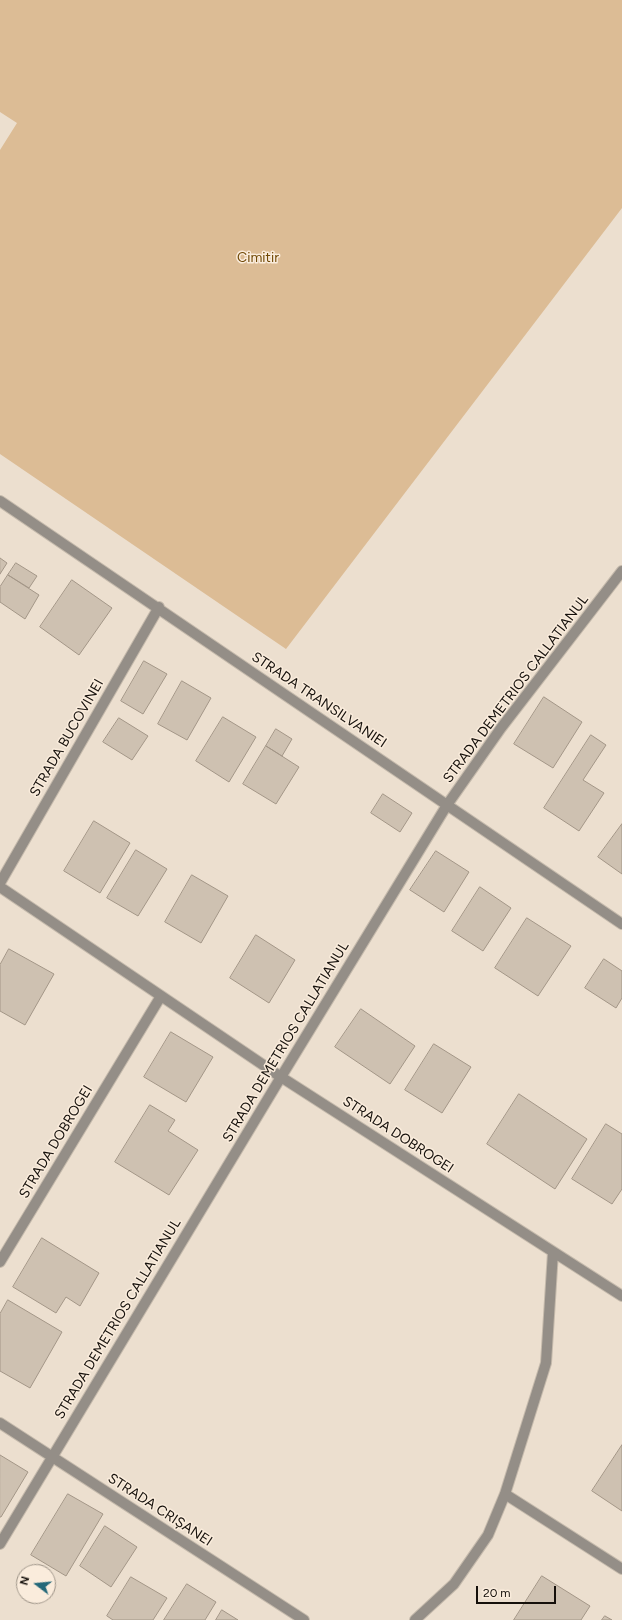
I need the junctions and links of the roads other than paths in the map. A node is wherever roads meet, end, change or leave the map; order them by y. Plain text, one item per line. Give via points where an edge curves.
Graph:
1 (0, 501) edge
2 (622, 571) edge
3 (159, 607) junction
4 (447, 805) junction
5 (0, 883) edge
6 (0, 887) edge
7 (622, 924) edge
8 (161, 996) junction
9 (281, 1076) junction
10 (552, 1252) junction
11 (0, 1262) edge
12 (622, 1296) edge
13 (0, 1423) edge
14 (52, 1456) junction
15 (505, 1494) junction
16 (0, 1544) edge
17 (622, 1569) edge
18 (304, 1620) edge
19 (415, 1620) edge

1 - 3 street, STRADA TRANSILVANIEI
2 - 4 street, STRADA DEMETRIOS CALLATIANUL via 501,728
3 - 4 street, STRADA TRANSILVANIEI
3 - 5 street, STRADA BUCOVINEI
4 - 7 street, STRADA TRANSILVANIEI
4 - 9 street, STRADA DEMETRIOS CALLATIANUL
6 - 8 street, STRADA DOBROGEI
8 - 9 street, STRADA DOBROGEI
8 - 11 street, STRADA DOBROGEI
9 - 10 street, STRADA DOBROGEI
9 - 14 street, STRADA DEMETRIOS CALLATIANUL
10 - 12 street, STRADA DOBROGEI
10 - 15 street via 546,1363
13 - 14 street, STRADA CRIȘANEI
14 - 16 street, STRADA DEMETRIOS CALLATIANUL
14 - 18 street, STRADA CRIȘANEI
15 - 17 street
15 - 19 street via 488,1535 454,1584

